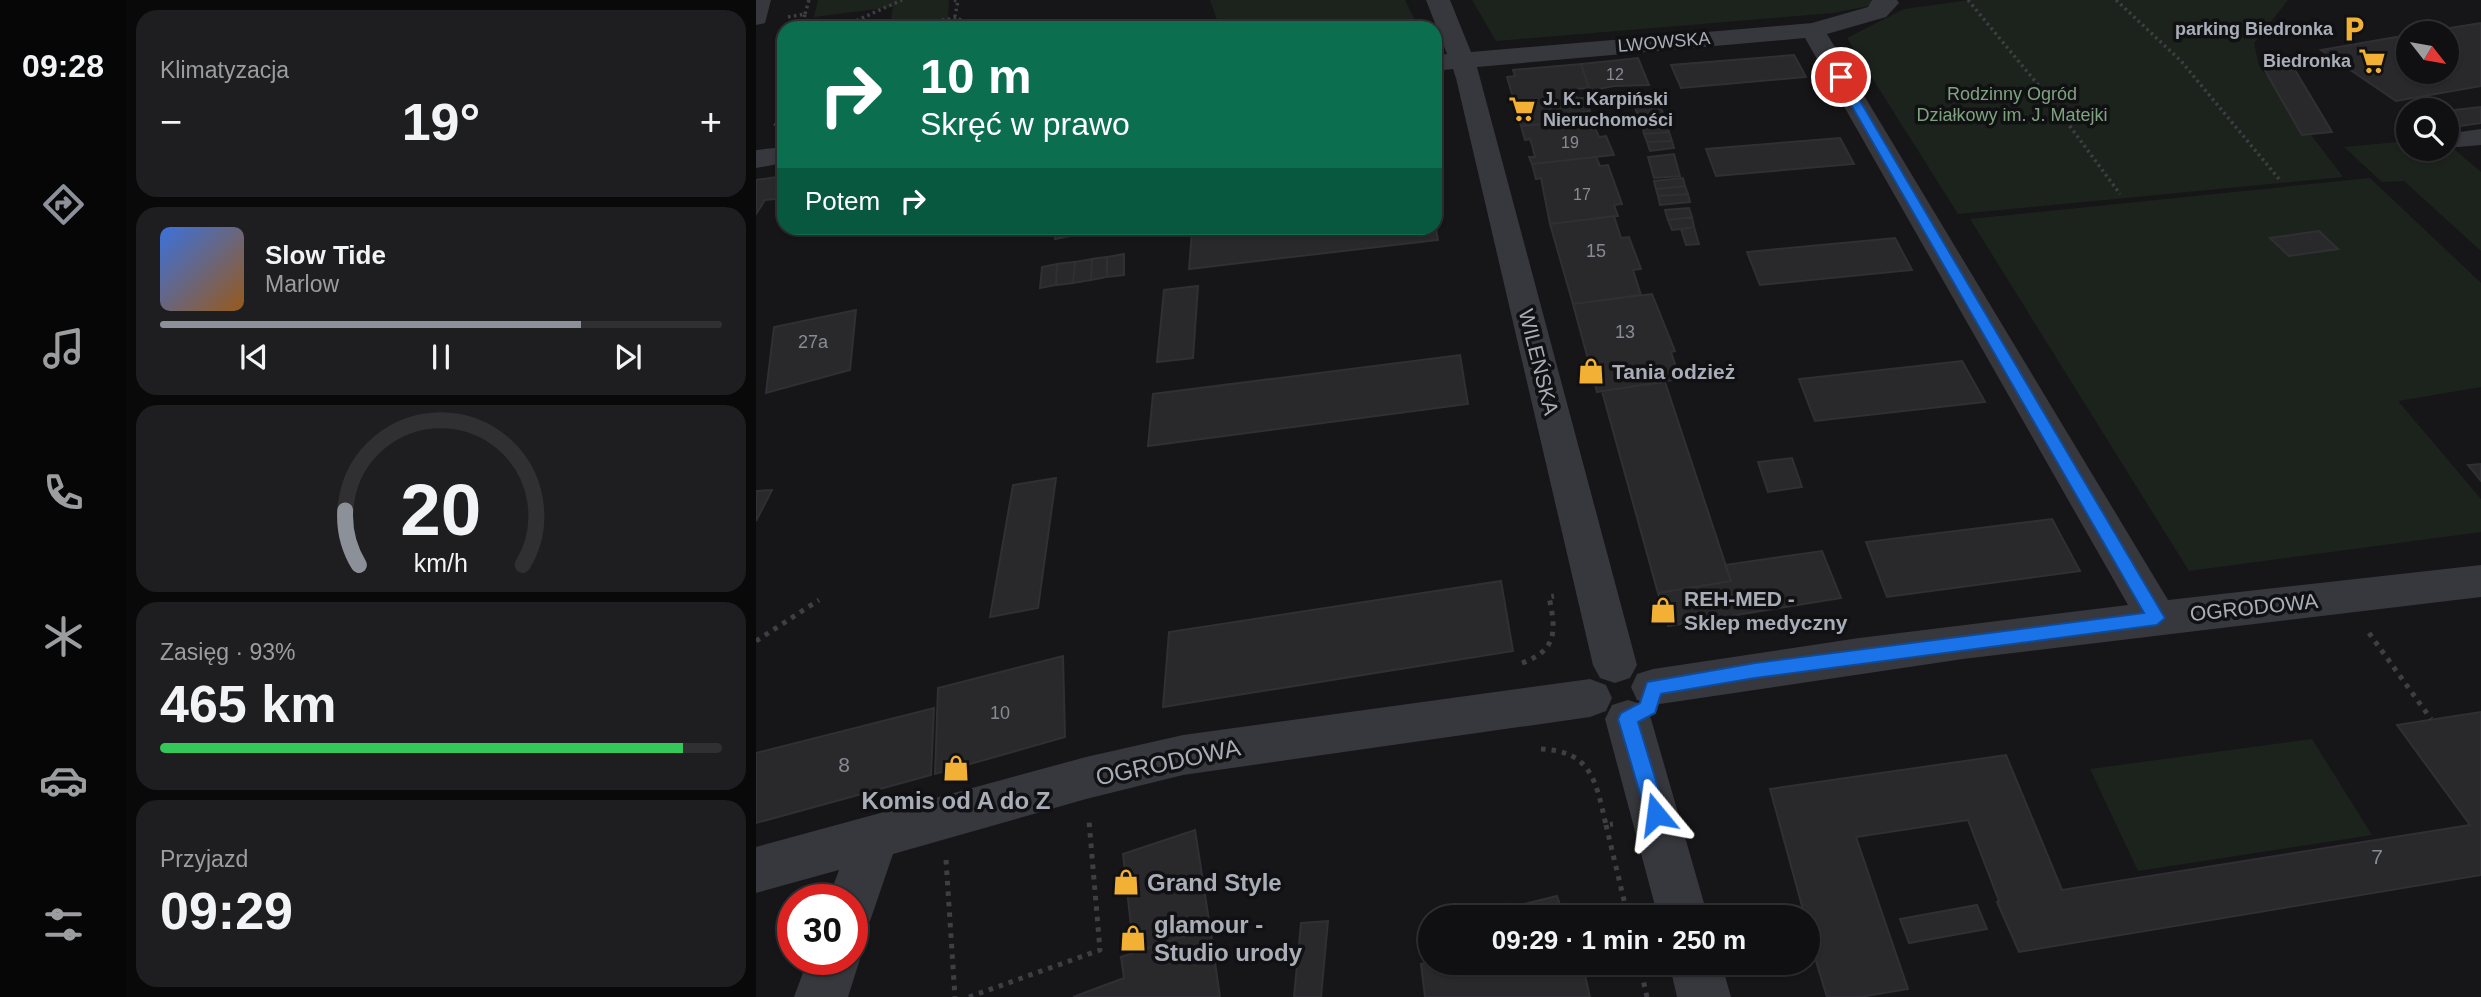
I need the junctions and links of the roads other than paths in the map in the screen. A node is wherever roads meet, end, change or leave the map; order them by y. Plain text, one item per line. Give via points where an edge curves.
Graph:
1 (759, 0) edge
2 (1438, 0) edge
3 (1886, 1) edge
4 (756, 18) edge
5 (1442, 21) edge
6 (1442, 22) edge
7 (1813, 30) junction
8 (1449, 61) edge
9 (2481, 137) edge
10 (2459, 140) edge
11 (777, 156) edge
12 (756, 159) edge
13 (2481, 581) edge
14 (2157, 618) junction
15 (1621, 692) junction
16 (874, 837) junction
17 (756, 870) edge
18 (859, 884) edge
19 (1680, 905) edge
20 (829, 975) edge
21 (1698, 975) edge
22 (821, 997) edge
23 (1704, 997) edge

1 - 4 street
2 - 5 street, WILEŃSKA
3 - 7 street, LWOWSKA via 1877,12
6 - 8 street, WILEŃSKA
7 - 8 street, LWOWSKA
7 - 14 street
8 - 15 street, WILEŃSKA
9 - 10 street
11 - 12 street
13 - 14 street, OGRODOWA
14 - 15 street, OGRODOWA
15 - 16 street, OGRODOWA via 1183,755
15 - 19 street, WILEŃSKA
16 - 17 street, OGRODOWA
16 - 18 street
20 - 22 street
21 - 23 street

